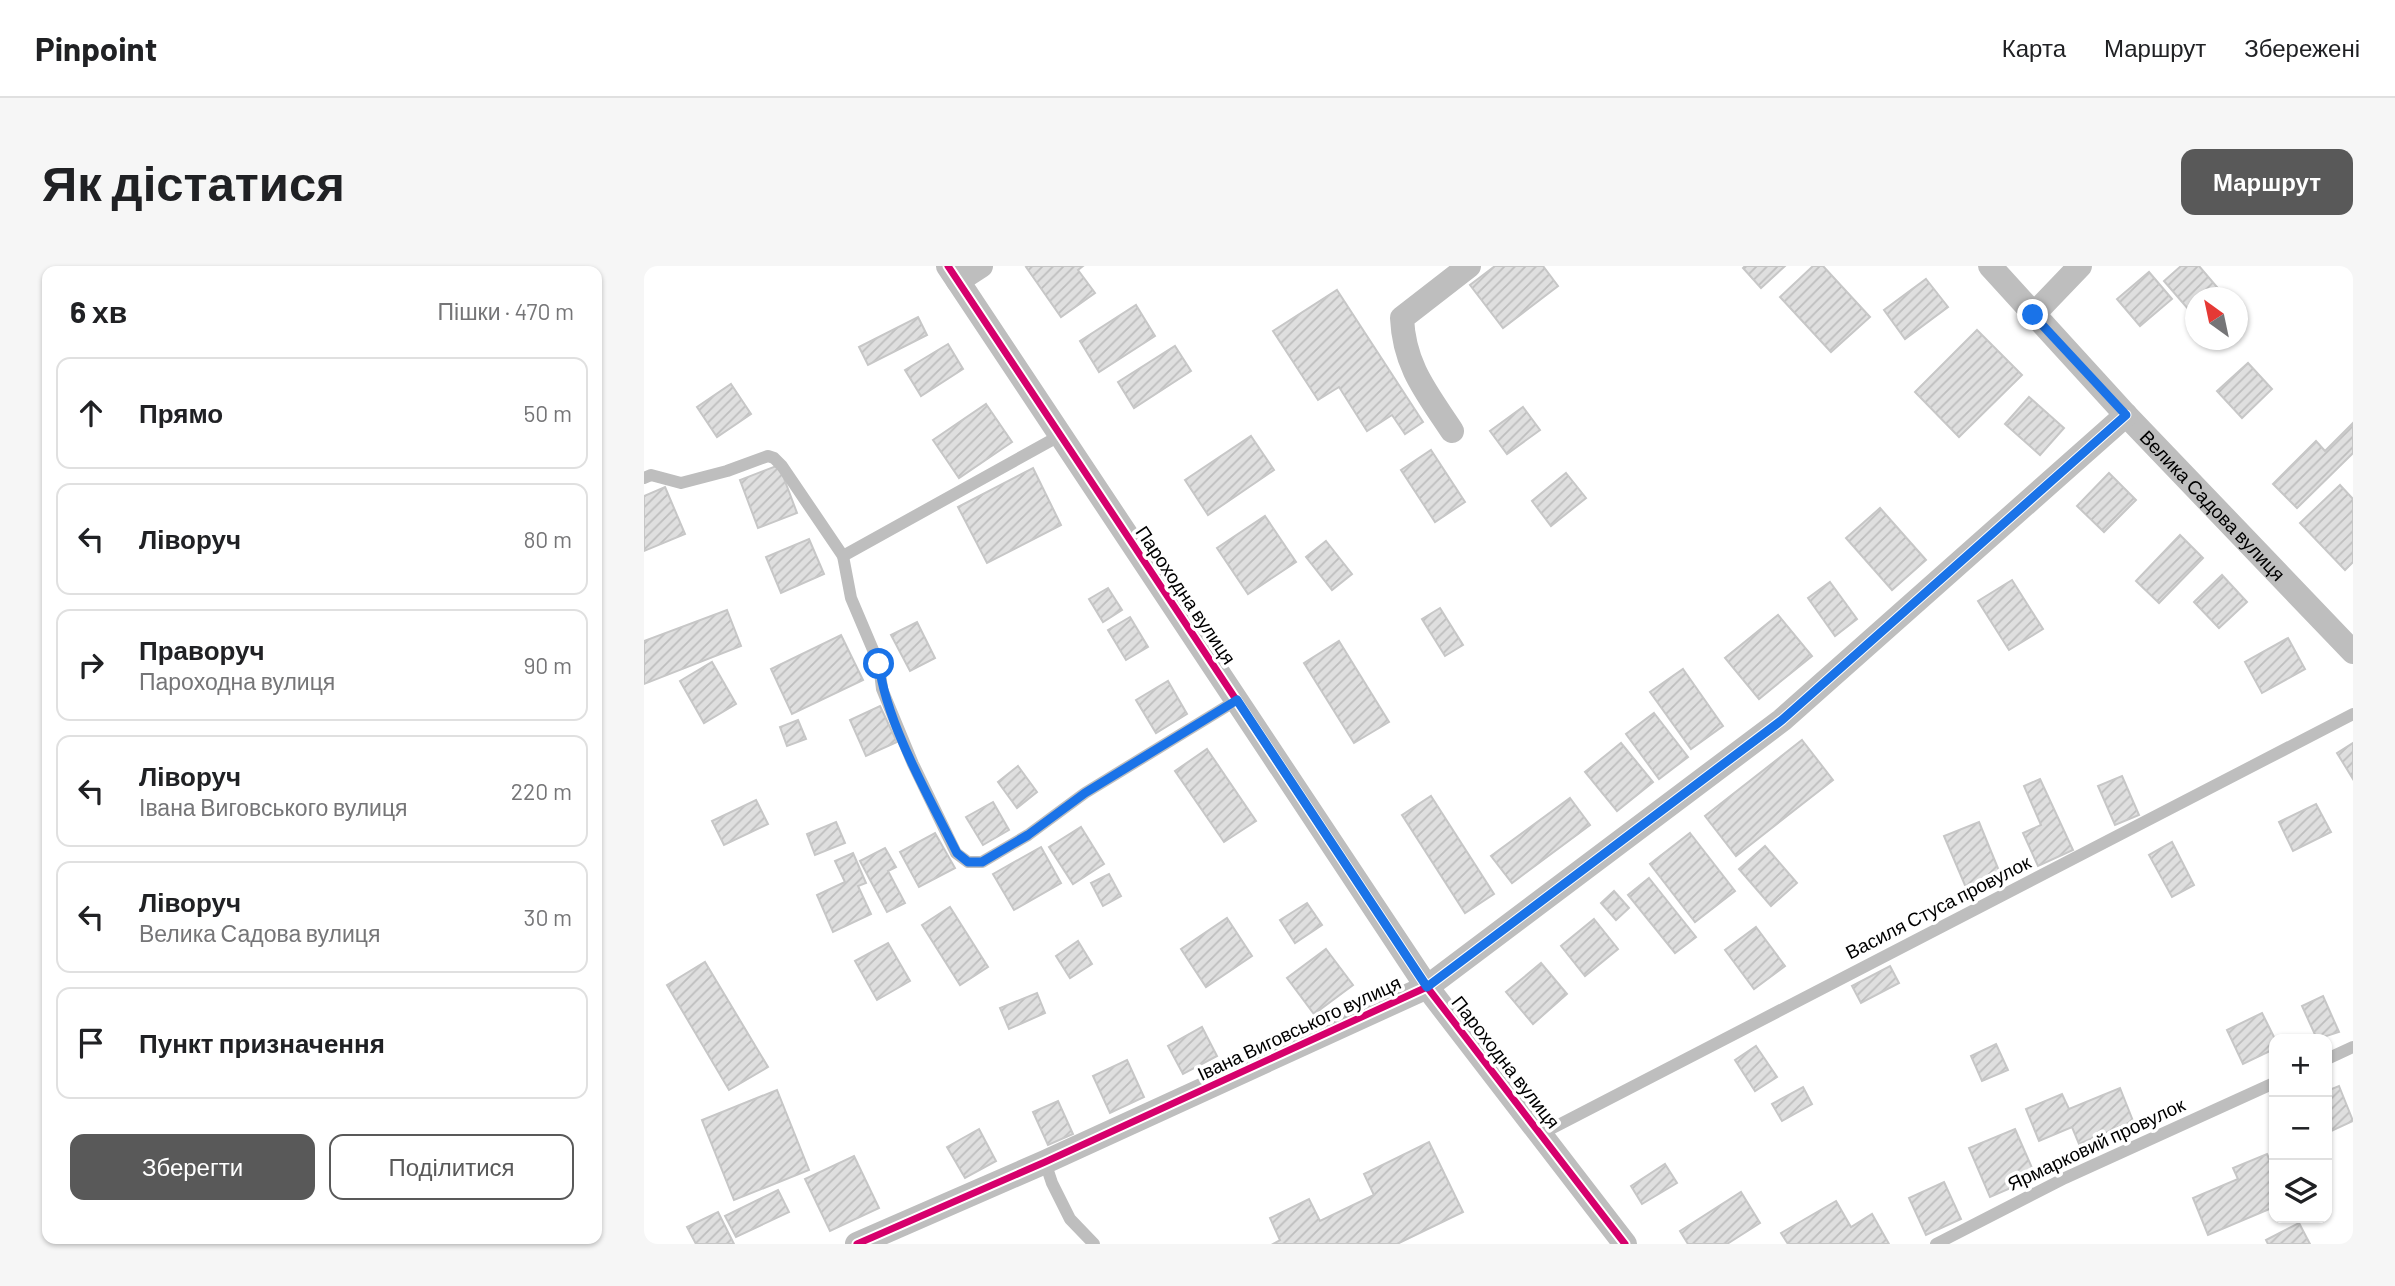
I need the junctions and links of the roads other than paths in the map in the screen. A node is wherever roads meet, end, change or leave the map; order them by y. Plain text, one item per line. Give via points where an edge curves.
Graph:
1 (981, 266) edge
2 (1469, 266) edge
3 (1990, 266) edge
4 (2080, 266) edge
5 (953, 273) edge
6 (2033, 315) junction
7 (2126, 415) junction
8 (1452, 431) dead end
9 (1061, 435) junction
10 (644, 478) edge
11 (843, 556) junction
12 (2353, 652) edge
13 (1237, 700) junction
14 (2353, 714) edge
15 (1427, 987) junction
16 (2353, 1047) edge
17 (2332, 1057) edge
18 (2269, 1085) edge
19 (1541, 1134) junction
20 (1045, 1163) junction
21 (857, 1244) edge
22 (1094, 1244) edge
23 (1625, 1244) edge
24 (1936, 1244) edge

1 - 5 street
2 - 8 street via 1402,318 1403,342 1414,371
3 - 6 street, Велика Садова вулиця
4 - 6 street
5 - 9 street, Пароходна вулиця
6 - 7 street, Велика Садова вулиця
7 - 12 street, Велика Садова вулиця
7 - 15 street, Івана Виговського вулиця via 1782,720
9 - 11 lane
9 - 13 street, Пароходна вулиця
10 - 11 lane via 651,475 681,483 774,458
11 - 13 lane via 851,598 879,664 882,689 951,842 968,862 982,862 1028,835 1085,793
13 - 15 street, Пароходна вулиця
14 - 19 lane, Василя Стуса провулок
15 - 19 street, Пароходна вулиця
15 - 20 street, Івана Виговського вулиця
16 - 17 lane
18 - 24 lane, Ярмарковий провулок via 2065,1178
19 - 23 street, Пароходна вулиця
20 - 21 street, Івана Виговського вулиця
20 - 22 lane via 1070,1219

